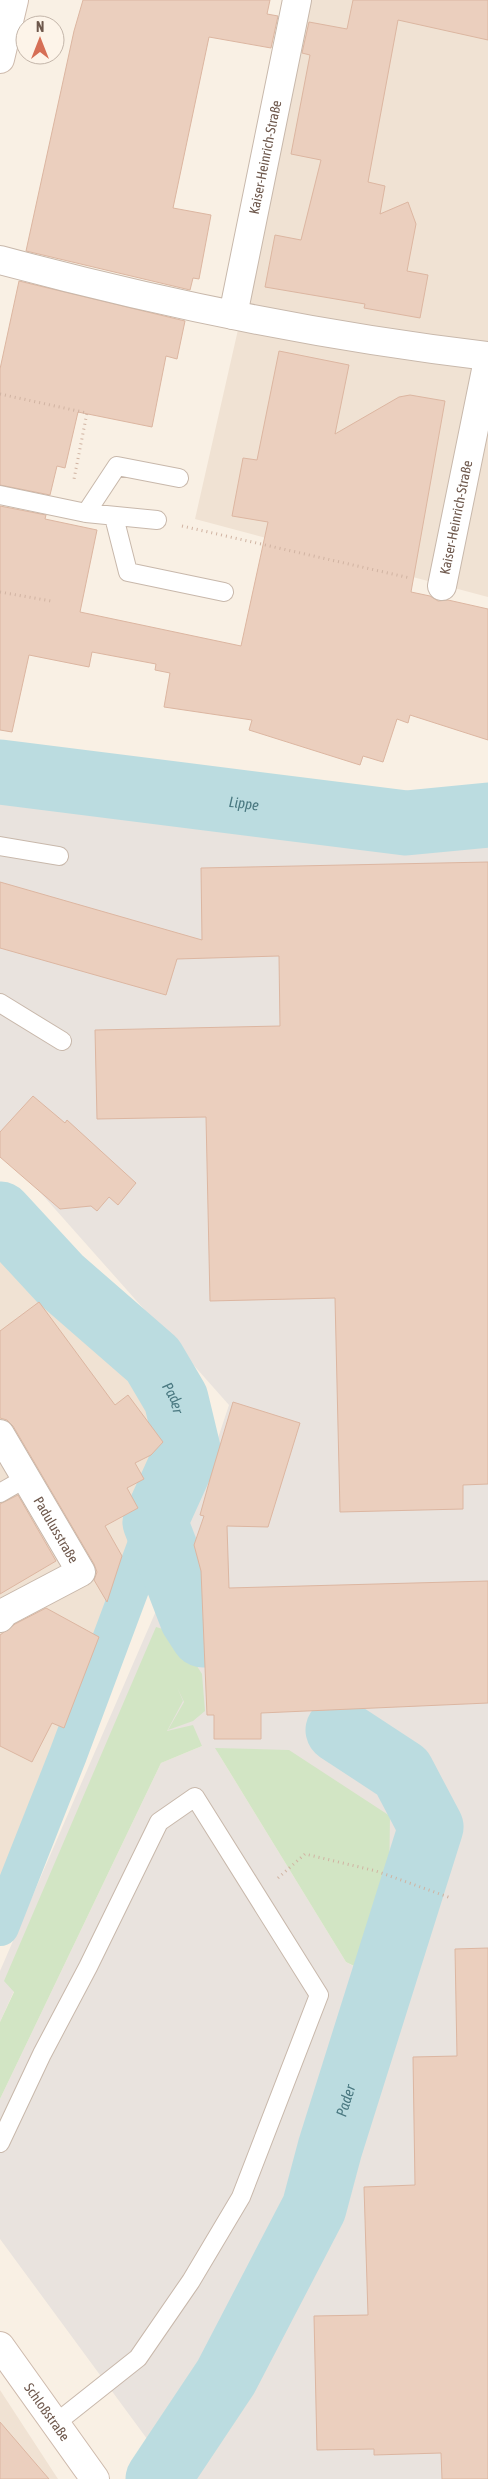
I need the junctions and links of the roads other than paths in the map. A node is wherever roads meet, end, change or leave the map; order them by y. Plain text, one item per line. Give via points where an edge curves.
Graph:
1 (14, 0) edge
2 (296, 0) edge
3 (0, 58) edge
4 (0, 260) edge
5 (233, 315) junction
6 (488, 358) edge
7 (179, 478) dead end
8 (0, 495) edge
9 (86, 513) junction
10 (114, 517) junction
11 (157, 520) road end
12 (442, 586) road end
13 (224, 592) dead end
14 (0, 846) edge
15 (59, 856) dead end
16 (0, 1003) edge
17 (62, 1041) dead end
18 (0, 1434) edge
19 (26, 1478) junction
20 (0, 1493) edge
21 (0, 1618) edge
22 (0, 2143) edge
23 (0, 2346) edge
24 (56, 2423) junction
25 (95, 2479) edge

1 - 3 street
2 - 5 street, Kaiser-Heinrich-Straße
4 - 5 street, Kaiser-Heinrich-Straße via 73,280
5 - 6 street, Kaiser-Heinrich-Straße
6 - 12 street, Kaiser-Heinrich-Straße
7 - 9 lane via 117,466
8 - 9 lane
9 - 10 lane
10 - 11 lane
10 - 13 lane via 128,572
14 - 15 lane
16 - 17 lane
18 - 19 street, Padulusstraße
19 - 20 lane
19 - 21 street, Padulusstraße via 81,1572 5,1612
22 - 24 lane via 159,1822 195,1797 319,1995 241,2197 190,2281 138,2358
23 - 24 street, Schloßstraße
24 - 25 street, Schloßstraße

